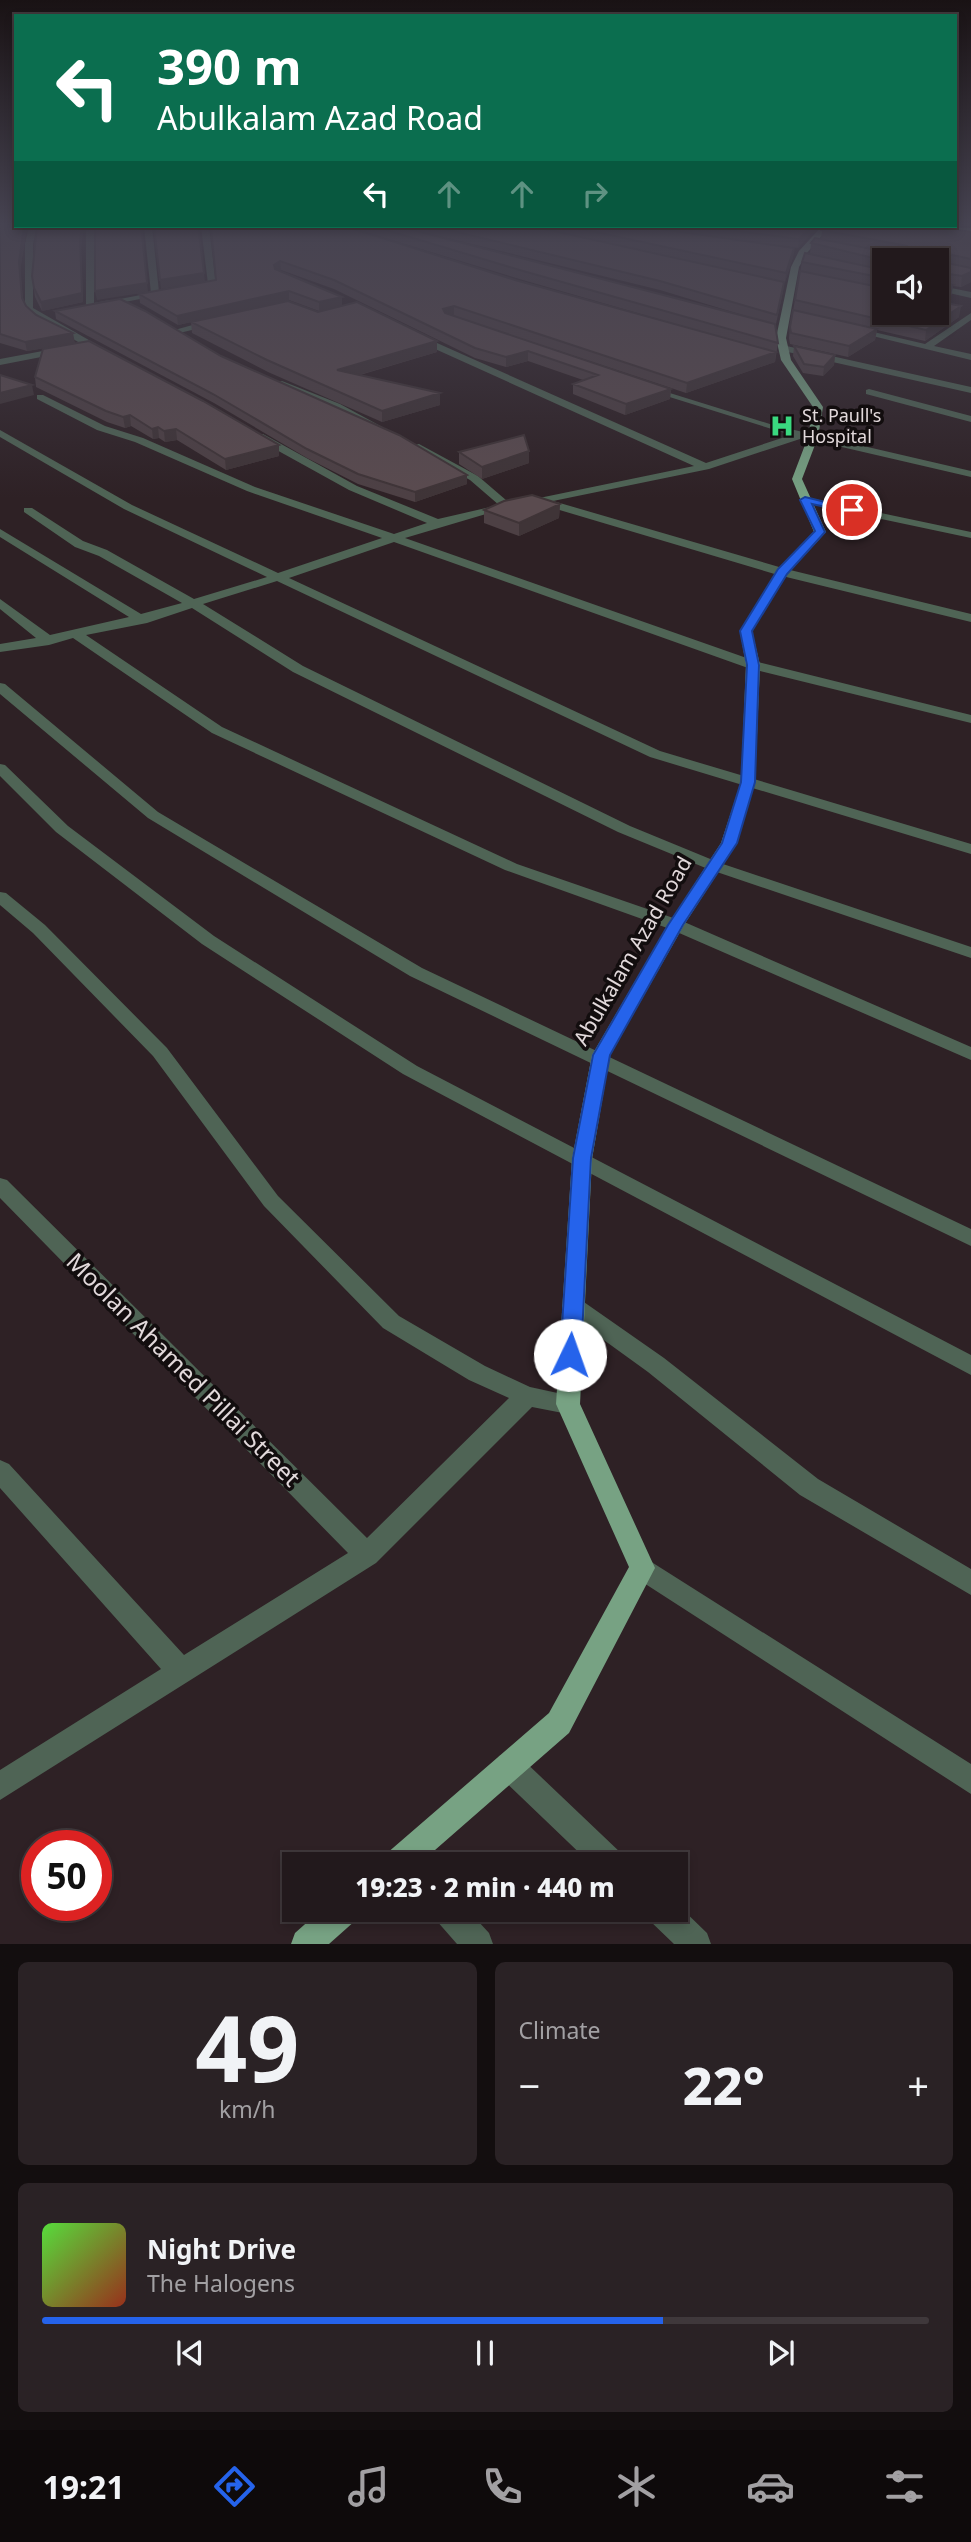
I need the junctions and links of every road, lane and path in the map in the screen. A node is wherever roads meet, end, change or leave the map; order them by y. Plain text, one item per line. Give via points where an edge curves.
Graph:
1 (46, 316) edge
2 (788, 316) edge
3 (970, 316) edge
4 (226, 320) edge
5 (165, 325) edge
6 (835, 327) edge
7 (405, 332) edge
8 (782, 336) junction
9 (91, 345) junction
10 (926, 346) junction
11 (113, 357) edge
12 (971, 357) edge
13 (0, 362) edge
14 (268, 379) edge
15 (640, 384) edge
16 (971, 390) edge
17 (869, 392) dead end
18 (40, 397) dead end
19 (971, 419) edge
20 (244, 427) edge
21 (0, 433) edge
22 (808, 436) junction
23 (397, 437) edge
24 (410, 443) edge
25 (705, 467) junction
26 (971, 474) edge
27 (805, 500) junction
28 (523, 503) junction
29 (28, 510) dead end
30 (437, 523) junction
31 (0, 532) edge
32 (971, 536) edge
33 (393, 538) junction
34 (782, 572) junction
35 (282, 577) junction
36 (0, 603) edge
37 (194, 604) junction
38 (971, 618) edge
39 (142, 620) junction
40 (74, 633) junction
41 (49, 641) junction
42 (0, 649) edge
43 (753, 665) junction
44 (0, 687) edge
45 (971, 719) edge
46 (0, 768) edge
47 (748, 782) junction
48 (971, 849) edge
49 (714, 866) junction
50 (0, 897) edge
51 (676, 925) junction
52 (971, 953) edge
53 (971, 1054) edge
54 (600, 1060) junction
55 (582, 1158) junction
56 (0, 1185) edge
57 (971, 1238) edge
58 (573, 1306) junction
59 (971, 1366) edge
60 (527, 1396) junction
61 (568, 1404) junction
62 (0, 1471) edge
63 (367, 1555) junction
64 (642, 1568) junction
65 (971, 1583) edge
66 (181, 1672) junction
67 (509, 1766) junction
68 (971, 1780) edge
69 (0, 1786) edge
70 (412, 1852) edge
71 (599, 1852) edge
72 (331, 1922) edge
73 (459, 1922) edge
74 (673, 1922) edge
75 (306, 1944) edge
76 (478, 1944) edge
77 (696, 1944) edge

1 - 9 street
2 - 8 main road
3 - 10 street
4 - 5 street via 180,334
6 - 10 street
7 - 25 street
8 - 16 street
8 - 22 main road, Abulkalam Azad Road via 818,407
9 - 11 street
9 - 13 street
10 - 12 street
14 - 23 street
15 - 22 street
17 - 19 street
18 - 33 street via 101,428 251,489
20 - 30 street via 353,488
21 - 35 street via 128,507
22 - 25 street
22 - 26 street
22 - 27 main road, Abulkalam Azad Road via 797,479
24 - 28 street
25 - 28 street
27 - 32 street
27 - 34 main road, Abulkalam Azad Road via 820,532
28 - 30 street
28 - 34 street
29 - 37 street via 79,544
30 - 33 street
31 - 39 street
33 - 35 street
33 - 43 street
34 - 38 street
34 - 43 main road, Abulkalam Azad Road via 746,631
35 - 37 street
35 - 47 street via 655,754
36 - 41 street
37 - 39 street
37 - 49 street via 298,670 624,829
39 - 40 street
40 - 41 street
40 - 51 street via 217,730 511,867
41 - 42 street
43 - 45 street
43 - 47 main road, Abulkalam Azad Road
44 - 54 street via 153,815 415,972
46 - 55 street via 62,829 208,940 410,1070
47 - 48 street
47 - 49 main road, Abulkalam Azad Road via 729,843
49 - 51 main road, Abulkalam Azad Road
49 - 52 street
50 - 60 street via 39,929 160,1052 271,1201 391,1322 477,1373
51 - 53 street
51 - 54 main road, Abulkalam Azad Road
54 - 55 main road, Abulkalam Azad Road
54 - 57 street
55 - 58 main road, Abulkalam Azad Road
55 - 59 street
56 - 63 street, Moolan Ahamed Pillai Street
58 - 61 main road, Abulkalam Azad Road
58 - 65 street via 656,1365 809,1487
60 - 61 street
60 - 63 street
61 - 64 main road, Abulkalam Azad Road
62 - 66 street
63 - 66 street
64 - 67 main road via 559,1723
64 - 68 street
66 - 69 street
67 - 70 main road
67 - 71 street
72 - 75 main road
73 - 76 street
74 - 77 street

